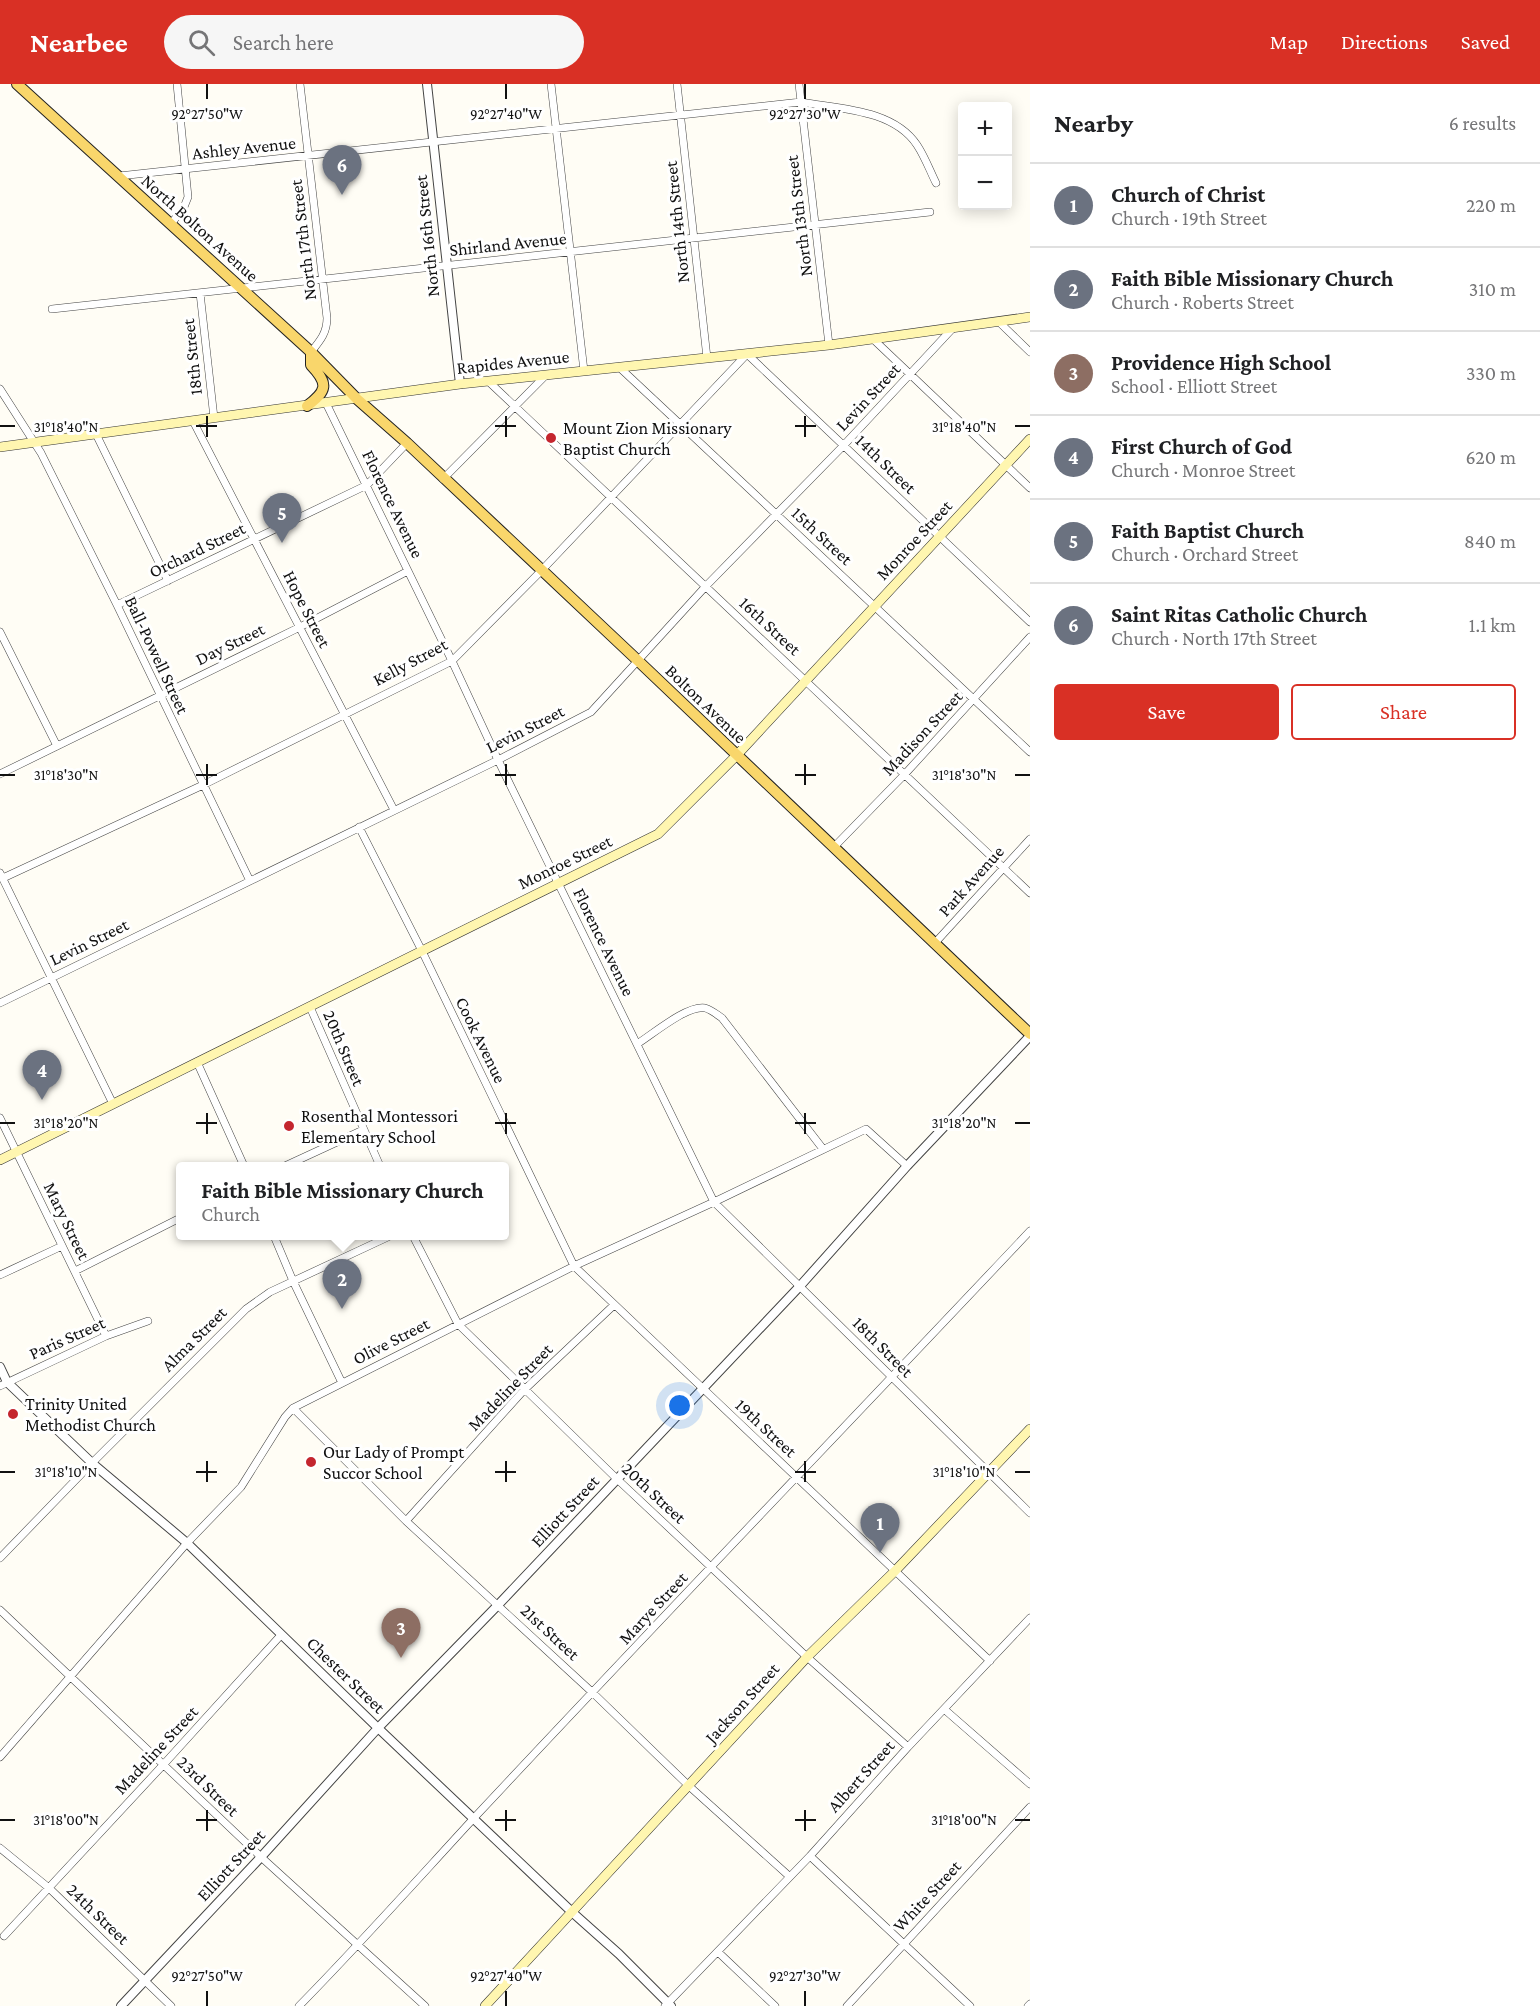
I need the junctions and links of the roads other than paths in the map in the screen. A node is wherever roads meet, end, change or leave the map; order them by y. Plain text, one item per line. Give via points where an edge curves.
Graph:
1 (177, 84) edge
2 (300, 84) edge
3 (427, 84) edge
4 (551, 84) edge
5 (677, 84) edge
6 (799, 84) edge
7 (19, 86) edge
8 (801, 102) junction
9 (680, 115) junction
10 (556, 129) junction
11 (433, 143) junction
12 (308, 156) junction
13 (186, 170) junction
14 (119, 176) junction
15 (936, 183) dead end
16 (930, 212) dead end
17 (171, 224) junction
18 (815, 225) junction
19 (694, 238) junction
20 (571, 252) junction
21 (447, 266) junction
22 (323, 279) junction
23 (242, 288) junction
24 (200, 293) junction
25 (52, 309) dead end
26 (1030, 317) edge
27 (999, 322) junction
28 (952, 329) junction
29 (873, 339) junction
30 (829, 345) junction
31 (312, 352) junction
32 (1030, 352) edge
33 (747, 354) junction
34 (707, 358) junction
35 (619, 367) junction
36 (585, 370) junction
37 (910, 373) junction
38 (546, 375) junction
39 (488, 381) junction
40 (460, 384) junction
41 (0, 388) edge
42 (357, 399) junction
43 (326, 403) junction
44 (515, 405) junction
45 (307, 406) junction
46 (214, 418) junction
47 (193, 421) junction
48 (680, 423) junction
49 (96, 434) junction
50 (1030, 439) edge
51 (35, 442) junction
52 (407, 443) junction
53 (844, 445) junction
54 (0, 447) edge
55 (1005, 464) junction
56 (443, 479) junction
57 (367, 485) junction
58 (1030, 488) edge
59 (611, 496) junction
60 (777, 514) junction
61 (940, 536) junction
62 (255, 539) junction
63 (542, 570) junction
64 (408, 572) junction
65 (168, 581) junction
66 (706, 586) junction
67 (117, 605) junction
68 (875, 606) junction
69 (1030, 622) edge
70 (300, 627) junction
71 (0, 632) edge
72 (1030, 637) edge
73 (638, 660) junction
74 (452, 661) junction
75 (806, 680) junction
76 (159, 696) junction
77 (974, 699) junction
78 (344, 713) junction
79 (57, 746) junction
80 (1030, 752) edge
81 (736, 756) junction
82 (498, 760) junction
83 (0, 774) edge
84 (905, 774) junction
85 (202, 784) junction
86 (394, 810) junction
87 (359, 827) junction
88 (1030, 838) edge
89 (834, 847) junction
90 (1004, 868) junction
91 (1, 875) edge
92 (250, 881) junction
93 (559, 884) junction
94 (1030, 893) edge
95 (934, 944) junction
96 (422, 951) junction
97 (51, 978) junction
98 (0, 1003) edge
99 (310, 1007) junction
100 (1030, 1035) edge
101 (637, 1044) junction
102 (197, 1062) junction
103 (113, 1104) junction
104 (0, 1118) edge
105 (363, 1130) junction
106 (824, 1149) junction
107 (16, 1152) junction
108 (0, 1160) edge
109 (242, 1162) edge
110 (296, 1162) edge
111 (378, 1162) edge
112 (907, 1166) junction
113 (714, 1202) junction
114 (176, 1220) edge
115 (1030, 1232) edge
116 (276, 1240) edge
117 (381, 1240) edge
118 (415, 1240) edge
119 (62, 1246) junction
120 (574, 1266) junction
121 (75, 1271) junction
122 (0, 1275) edge
123 (293, 1281) junction
124 (800, 1286) junction
125 (614, 1305) junction
126 (148, 1321) dead end
127 (458, 1324) junction
128 (106, 1336) junction
129 (0, 1367) edge
130 (892, 1377) junction
131 (342, 1383) junction
132 (4, 1384) edge
133 (703, 1388) junction
134 (524, 1390) junction
135 (292, 1408) junction
136 (1030, 1428) edge
137 (92, 1463) junction
138 (989, 1472) junction
139 (796, 1477) junction
140 (617, 1479) junction
141 (1030, 1513) edge
142 (406, 1521) junction
143 (187, 1543) junction
144 (0, 1558) edge
145 (712, 1567) junction
146 (896, 1571) junction
147 (498, 1605) junction
148 (0, 1610) edge
149 (1030, 1617) edge
150 (281, 1635) junction
151 (807, 1657) junction
152 (990, 1661) junction
153 (70, 1676) junction
154 (593, 1693) junction
155 (945, 1709) junction
156 (378, 1728) junction
157 (908, 1747) junction
158 (0, 1757) edge
159 (164, 1764) junction
160 (1030, 1784) edge
161 (689, 1786) junction
162 (1030, 1807) edge
163 (474, 1818) junction
164 (0, 1848) edge
165 (810, 1856) junction
166 (261, 1857) junction
167 (789, 1876) junction
168 (49, 1888) junction
169 (573, 1913) junction
170 (4, 1936) dead end
171 (905, 1943) junction
172 (359, 1945) junction
173 (718, 1952) junction
174 (144, 1981) junction
175 (668, 2005) edge
176 (121, 2006) edge
177 (171, 2006) edge
178 (300, 2006) edge
179 (424, 2006) edge
180 (485, 2006) edge
181 (775, 2006) edge
182 (847, 2006) edge
183 (970, 2006) edge

1 - 13 street
2 - 12 street, North 17th Street
3 - 11 street, North 16th Street
4 - 10 street
5 - 9 street, North 14th Street
6 - 8 street, North 13th Street
7 - 14 main road, North Bolton Avenue
8 - 9 street, Ashley Avenue
8 - 15 street, Ashley Avenue via 866,113 894,123 916,144
8 - 18 street, North 13th Street
9 - 10 street, Ashley Avenue
9 - 19 street, North 14th Street
10 - 11 street, Ashley Avenue
10 - 20 street
11 - 12 street, Ashley Avenue
11 - 21 street, North 16th Street
12 - 13 street, Ashley Avenue
12 - 22 street, North 17th Street
13 - 14 street, Ashley Avenue
13 - 17 street via 187,202
14 - 17 main road, North Bolton Avenue
16 - 18 street, Shirland Avenue
17 - 23 main road, North Bolton Avenue
18 - 19 street, Shirland Avenue
18 - 30 street, North 13th Street
19 - 20 street, Shirland Avenue
19 - 34 street, North 14th Street
20 - 21 street, Shirland Avenue
20 - 36 street
21 - 22 street, Shirland Avenue
21 - 40 street, North 16th Street
22 - 23 street, Shirland Avenue
22 - 31 street, North 17th Street via 327,328
23 - 24 street, Shirland Avenue
23 - 31 main road, North Bolton Avenue
24 - 25 street, Shirland Avenue
24 - 46 street, 18th Street
26 - 27 main road, Rapides Avenue
27 - 28 main road, Rapides Avenue
27 - 32 street
28 - 29 main road, Rapides Avenue
28 - 37 street, Levin Street
29 - 30 main road, Rapides Avenue
29 - 37 street
30 - 33 main road, Rapides Avenue
31 - 42 main road, North Bolton Avenue
31 - 45 main road via 311,365 324,382 320,396
33 - 34 main road, Rapides Avenue
33 - 48 street, Kelly Street
33 - 53 street, 14th Street
34 - 35 main road, Rapides Avenue
35 - 36 main road, Rapides Avenue
35 - 48 street, 15th Street
36 - 38 main road, Rapides Avenue
37 - 53 street, Levin Street
37 - 55 street
38 - 39 main road, Rapides Avenue
38 - 44 street
39 - 40 main road, Rapides Avenue
39 - 44 street, 16th Street
40 - 42 main road, Rapides Avenue
41 - 51 street, Ball-Powell Street
42 - 43 main road, Rapides Avenue
42 - 52 main road, Bolton Avenue
43 - 45 main road, Rapides Avenue
43 - 57 street, Florence Avenue
44 - 56 street
44 - 59 street, 16th Street
45 - 46 main road, Rapides Avenue
46 - 47 main road, Rapides Avenue
47 - 49 main road, Rapides Avenue
47 - 62 street, Hope Street
48 - 59 street, Kelly Street
48 - 60 street, 15th Street
49 - 51 main road, Rapides Avenue
49 - 65 street
50 - 55 main road, Monroe Street
51 - 54 main road, Rapides Avenue
51 - 67 street, Ball-Powell Street
52 - 56 main road, Bolton Avenue
52 - 57 street, Orchard Street
53 - 60 street, Levin Street
53 - 61 street, 14th Street
55 - 58 street
55 - 61 main road, Monroe Street
56 - 63 main road, Bolton Avenue
57 - 62 street, Orchard Street
57 - 64 street, Florence Avenue
59 - 63 street, Kelly Street
59 - 66 street, 16th Street
60 - 66 street, Levin Street
60 - 68 street, 15th Street
61 - 68 main road, Monroe Street
61 - 69 street, 14th Street
62 - 65 street, Orchard Street
62 - 70 street, Hope Street
63 - 73 main road, Bolton Avenue
63 - 74 street, Kelly Street
64 - 70 street, Day Street
64 - 74 street, Florence Avenue
65 - 67 street, Orchard Street
66 - 73 street, Levin Street
66 - 75 street, 16th Street
67 - 76 street, Ball-Powell Street
68 - 75 main road, Monroe Street
68 - 77 street, 15th Street
70 - 76 street, Day Street
70 - 78 street, Hope Street
71 - 79 street
72 - 77 street, Madison Street
73 - 81 main road, Bolton Avenue
73 - 82 street, Levin Street via 591,712
74 - 78 street, Kelly Street
74 - 82 street, Florence Avenue
75 - 81 main road, Monroe Street
75 - 84 street, 16th Street
76 - 79 street, Day Street
76 - 85 street, Ball-Powell Street
77 - 80 street, 15th Street
77 - 84 street, Madison Street
78 - 85 street, Kelly Street
78 - 86 street, Hope Street
79 - 83 street, Day Street
81 - 89 main road, Bolton Avenue
81 - 93 main road, Monroe Street via 658,834
82 - 86 street, Levin Street
82 - 93 street, Florence Avenue
84 - 89 street, Madison Street
84 - 90 street, 16th Street
85 - 91 street, Kelly Street
85 - 92 street, Ball-Powell Street
86 - 87 street, Levin Street
87 - 92 street, Levin Street
87 - 96 street, Cook Avenue
88 - 90 street, Park Avenue
89 - 95 main road, Bolton Avenue
90 - 94 street, 16th Street
90 - 95 street, Park Avenue
91 - 97 street
92 - 97 street, Levin Street
93 - 96 main road, Monroe Street
93 - 101 street, Florence Avenue
95 - 100 main road, Bolton Avenue
96 - 99 main road, Monroe Street
96 - 120 street, Cook Avenue
97 - 98 street, Levin Street
97 - 103 street
99 - 102 main road, Monroe Street
99 - 105 street, 20th Street
100 - 112 street, Elliott Street
101 - 106 street via 688,1011 712,1011 722,1018
101 - 113 street, Florence Avenue
102 - 103 main road, Monroe Street
102 - 109 street
103 - 107 main road, Monroe Street
104 - 107 street, Mary Street
105 - 110 street
105 - 111 street, 20th Street
106 - 112 street, Olive Street via 866,1129
106 - 113 street, Olive Street
107 - 108 main road, Monroe Street
107 - 119 street, Mary Street
112 - 124 street, Elliott Street
113 - 120 street, Olive Street
113 - 124 street, 18th Street
114 - 121 street
115 - 130 street, Marye Street
116 - 123 street
117 - 123 street, Alma Street
118 - 127 street, 20th Street
119 - 121 street, Mary Street
119 - 122 street
120 - 125 street, 19th Street
120 - 127 street, Olive Street
121 - 128 street, Mary Street
123 - 131 street
123 - 137 street, Alma Street via 246,1309
124 - 130 street, 18th Street
124 - 133 street, Elliott Street
125 - 133 street, 19th Street
125 - 134 street, Madeline Street
126 - 128 street, Paris Street
127 - 131 street, Olive Street
127 - 134 street, 20th Street
128 - 132 street, Paris Street
129 - 132 street, Chester Street
130 - 138 street, 18th Street
130 - 139 street, Marye Street
131 - 135 street, Olive Street
132 - 137 street, Chester Street
133 - 139 street, 19th Street
133 - 140 street, Elliott Street
134 - 140 street, 20th Street
134 - 142 street, Madeline Street
135 - 142 street, 21st Street
135 - 143 street, Olive Street via 241,1487
136 - 138 main road, Jackson Street
137 - 143 street, Chester Street
137 - 144 street, Alma Street
138 - 141 street, 18th Street
138 - 146 main road, Jackson Street
139 - 145 street, Marye Street
139 - 146 street, 19th Street
140 - 145 street, 20th Street
140 - 147 street, Elliott Street
142 - 147 street, 21st Street
143 - 150 street, Chester Street
143 - 153 street, Olive Street
145 - 151 street, 20th Street
145 - 154 street, Marye Street
146 - 151 main road, Jackson Street
146 - 152 street, 19th Street
147 - 154 street, 21st Street
147 - 156 street, Elliott Street
148 - 153 street, 23rd Street
149 - 152 street, Albert Street
150 - 156 street, Chester Street
150 - 159 street, Madeline Street
151 - 157 street, 20th Street
151 - 161 main road, Jackson Street
152 - 155 street, Albert Street
153 - 158 street, Olive Street
153 - 159 street, 23rd Street
154 - 161 street, 21st Street
154 - 163 street, Marye Street
155 - 157 street, Albert Street
155 - 160 street
156 - 163 street, Chester Street
156 - 166 street, Elliott Street
157 - 165 street, Albert Street
159 - 166 street, 23rd Street
159 - 168 street, Madeline Street
161 - 167 street, 21st Street
161 - 169 main road, Jackson Street
162 - 171 street, White Street
163 - 169 street, Chester Street
163 - 172 street, Marye Street
164 - 168 street, 24th Street
165 - 167 street, Albert Street
165 - 171 street
166 - 172 street, 23rd Street
166 - 174 street, Elliott Street
167 - 173 street, Albert Street
168 - 170 street, Madeline Street
168 - 174 street, 24th Street
169 - 175 street, Chester Street
169 - 180 main road, Jackson Street
171 - 182 street, White Street
171 - 183 street
172 - 178 street, Marye Street
172 - 179 street, 23rd Street
173 - 175 street, Albert Street
173 - 181 street
174 - 176 street, Elliott Street
174 - 177 street, 24th Street

